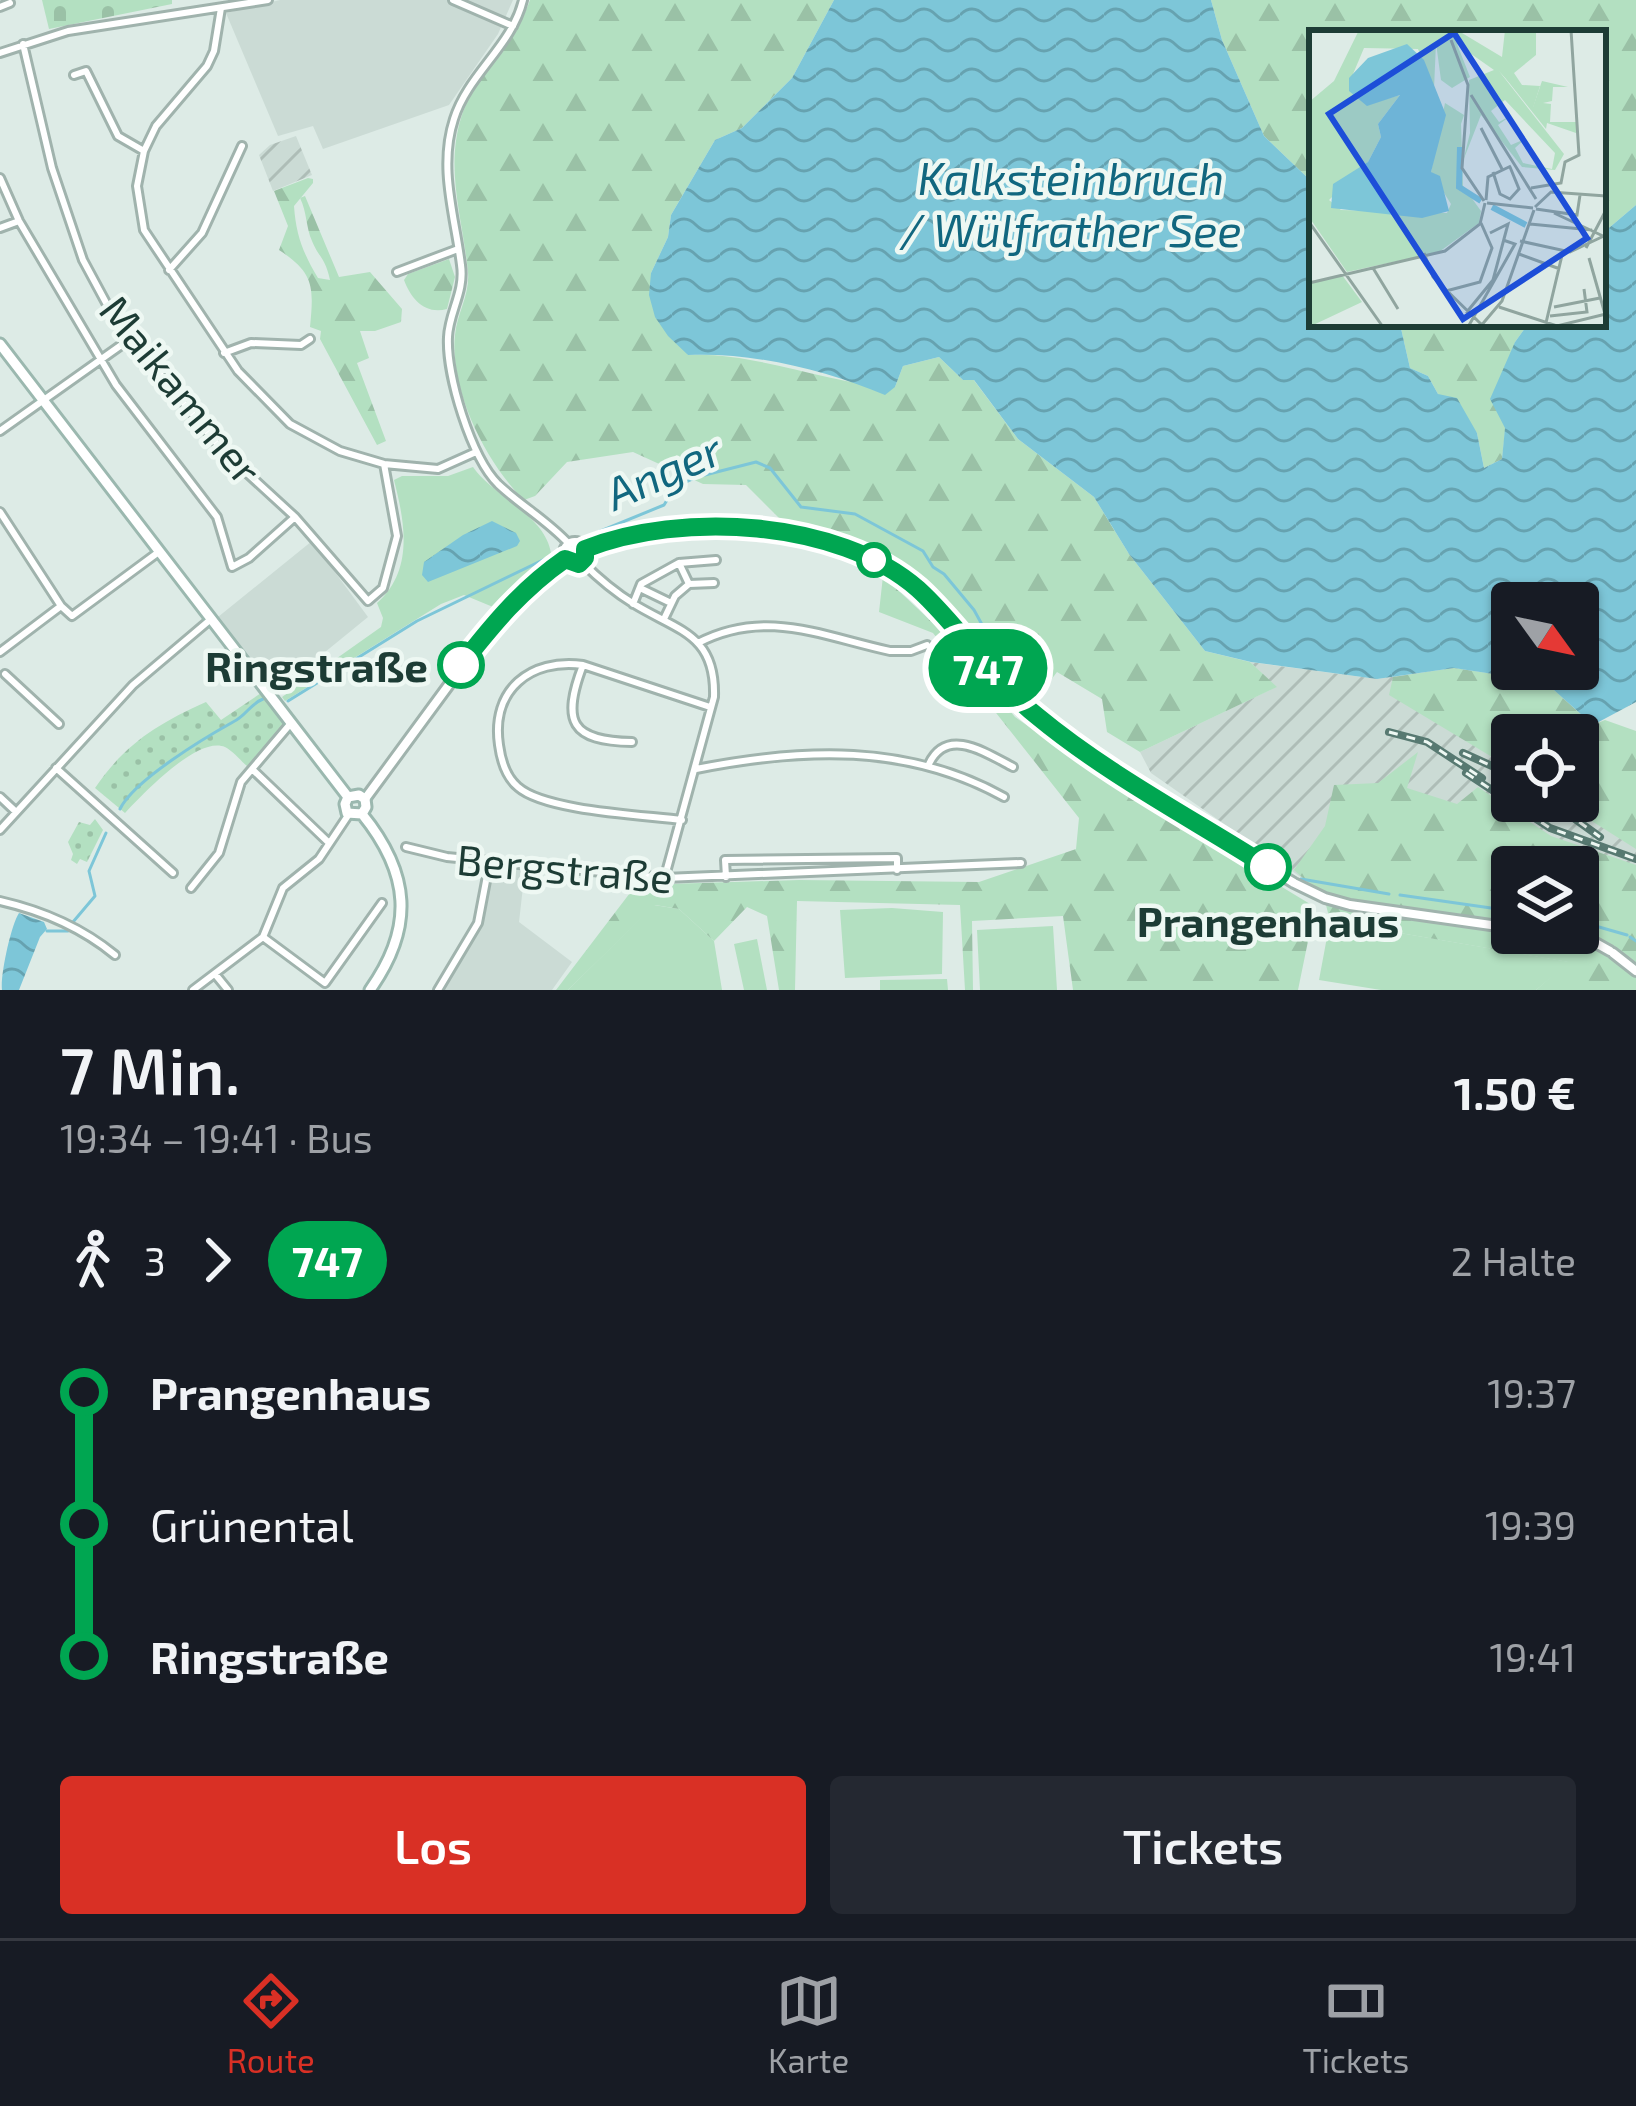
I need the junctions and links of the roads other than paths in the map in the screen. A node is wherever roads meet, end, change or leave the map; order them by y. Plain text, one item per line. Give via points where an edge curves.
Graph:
1 (268, 0) edge
2 (453, 0) edge
3 (523, 0) edge
4 (10, 3) edge
5 (0, 7) edge
6 (221, 8) junction
7 (513, 26) junction
8 (23, 44) junction
9 (0, 53) edge
10 (74, 75) dead end
11 (242, 146) dead end
12 (144, 151) junction
13 (0, 178) edge
14 (19, 221) junction
15 (0, 228) edge
16 (458, 249) junction
17 (169, 270) junction
18 (397, 272) dead end
19 (134, 336) junction
20 (310, 339) dead end
21 (0, 344) edge
22 (224, 353) junction
23 (100, 359) junction
24 (43, 399) junction
25 (0, 430) edge
26 (476, 452) junction
27 (384, 464) junction
28 (0, 512) edge
29 (295, 517) junction
30 (569, 544) junction
31 (585, 549) junction
32 (160, 551) junction
33 (565, 559) junction
34 (716, 560) dead end
35 (582, 562) junction
36 (679, 563) junction
37 (714, 583) dead end
38 (689, 584) junction
39 (640, 589) junction
40 (633, 604) junction
41 (671, 604) junction
42 (62, 606) junction
43 (212, 619) junction
44 (664, 619) junction
45 (698, 643) junction
46 (927, 645) dead end
47 (0, 652) edge
48 (583, 664) junction
49 (5, 674) dead end
50 (710, 707) junction
51 (290, 723) junction
52 (59, 724) dead end
53 (632, 742) dead end
54 (929, 764) junction
55 (1013, 767) dead end
56 (56, 768) junction
57 (251, 768) junction
58 (696, 770) junction
59 (0, 797) edge
60 (348, 797) junction
61 (1004, 797) dead end
62 (365, 799) junction
63 (16, 811) junction
64 (349, 814) junction
65 (362, 814) junction
66 (682, 820) junction
67 (0, 830) edge
68 (328, 842) junction
69 (406, 847) dead end
70 (490, 860) junction
71 (1021, 863) dead end
72 (897, 870) junction
73 (172, 873) dead end
74 (726, 877) junction
75 (664, 878) junction
76 (191, 888) dead end
77 (0, 901) edge
78 (382, 903) dead end
79 (1491, 925) edge
80 (263, 937) junction
81 (1599, 945) edge
82 (115, 956) dead end
83 (1636, 971) edge
84 (215, 974) junction
85 (193, 990) edge
86 (229, 990) edge
87 (370, 990) edge
88 (438, 990) edge

1 - 6 street
2 - 7 street
3 - 7 street
4 - 5 street
6 - 8 street
6 - 12 street via 207,66
7 - 16 street via 467,88 449,135 446,177
8 - 9 street
8 - 19 street, Maikammer via 83,260
10 - 12 street via 86,70 118,136
11 - 17 street via 202,233
12 - 17 street via 137,186 144,230
13 - 14 street
14 - 15 street
14 - 23 street
16 - 18 street
16 - 26 street via 461,288 449,353
17 - 22 street
19 - 23 street
19 - 29 street, Maikammer via 223,451
20 - 22 street
21 - 24 main road
22 - 27 street via 290,424
23 - 24 street
23 - 29 street, Maikammer via 217,518 232,567
24 - 25 street
24 - 32 main road
26 - 27 street via 438,469
26 - 30 street via 501,486
27 - 29 street, Maikammer via 395,551 379,595 368,601 358,593
28 - 42 street
30 - 31 street
30 - 33 street
31 - 35 street
31 - 79 street via 637,533 770,529 848,548 914,586 1047,725 1294,883 1351,905
32 - 42 street via 72,616
32 - 43 main road
33 - 35 street
33 - 62 street via 506,607
34 - 36 street
35 - 40 street
36 - 38 street
36 - 39 street
37 - 38 street
38 - 41 street
39 - 40 street
39 - 41 street
40 - 44 street
41 - 44 street
42 - 47 street
43 - 51 main road
43 - 56 street via 133,685
44 - 45 street
45 - 46 street via 760,623 890,651
45 - 50 street via 713,676
48 - 50 street
48 - 53 street via 574,699 579,731
48 - 66 street via 564,662 514,683 497,720 508,776 548,803
49 - 52 street
50 - 58 street
51 - 57 street
51 - 60 main road
54 - 55 street via 935,751 957,743
54 - 58 street via 856,754
54 - 61 street
56 - 63 street
56 - 73 street
57 - 68 street
57 - 76 street via 219,853
58 - 66 street
59 - 63 street
60 - 62 main road
60 - 64 main road
62 - 65 main road
63 - 67 street
64 - 65 main road
64 - 68 street
65 - 87 main road via 395,868 402,911 396,944
66 - 75 street
68 - 80 street via 280,894
69 - 70 street, Bergstraße
70 - 75 street, Bergstraße
70 - 88 street via 478,923
71 - 72 street, Bergstraße
72 - 74 street, Bergstraße
72 - 74 street, Bergstraße via 897,858 724,860
74 - 75 street, Bergstraße
77 - 82 street via 63,921
78 - 80 street via 325,982
80 - 84 street
81 - 83 street
84 - 85 street
84 - 86 street

